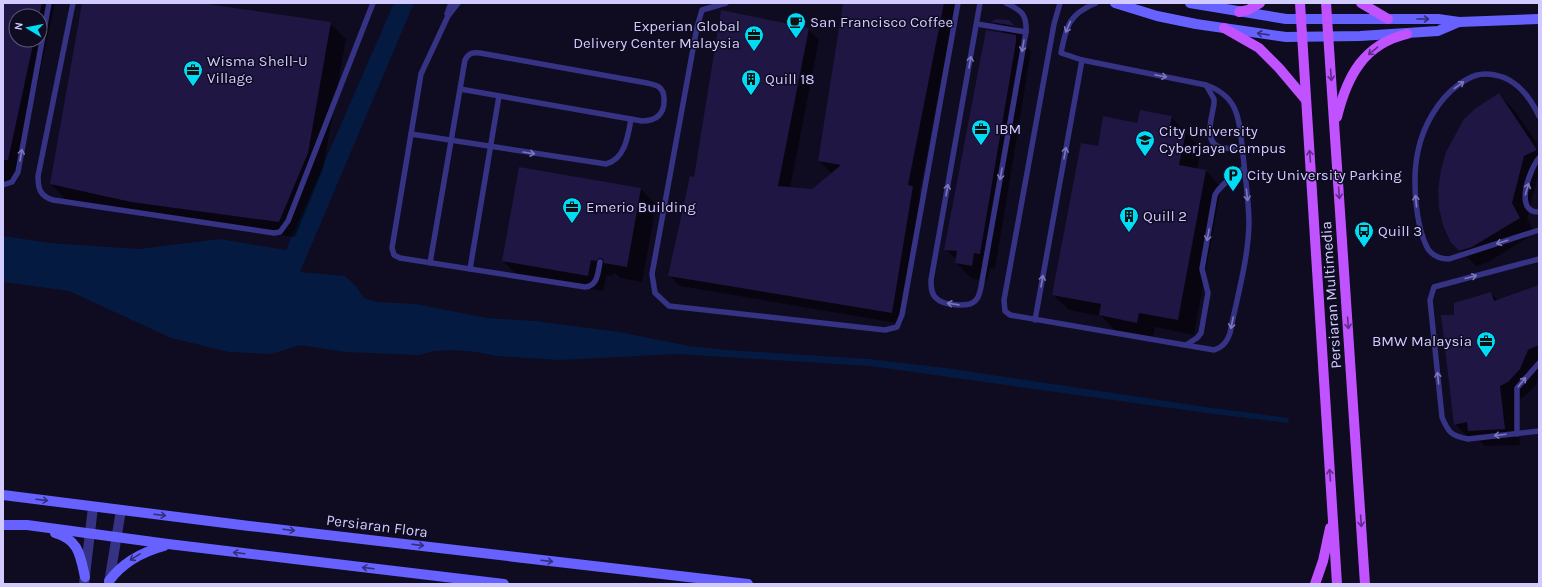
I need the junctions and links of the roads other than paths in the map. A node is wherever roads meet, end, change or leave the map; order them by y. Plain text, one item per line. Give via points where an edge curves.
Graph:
1 (49, 3) edge
2 (72, 3) edge
3 (373, 3) edge
4 (451, 3) edge
5 (458, 3) edge
6 (726, 3) edge
7 (958, 3) edge
8 (980, 3) edge
9 (1006, 3) edge
10 (1060, 3) edge
11 (1096, 3) edge
12 (1115, 3) edge
13 (1190, 3) edge
14 (1260, 3) edge
15 (1300, 3) edge
16 (1326, 3) edge
17 (1361, 3) edge
18 (1239, 12) junction
19 (1301, 19) junction
20 (1327, 19) junction
21 (1388, 19) junction
22 (1539, 19) edge
23 (1459, 22) junction
24 (976, 24) junction
25 (1224, 28) junction
26 (441, 29) junction
27 (1026, 32) junction
28 (1408, 34) junction
29 (1329, 36) junction
30 (1302, 37) junction
31 (1049, 51) junction
32 (1061, 53) junction
33 (1082, 60) junction
34 (1206, 85) junction
35 (460, 89) junction
36 (499, 96) junction
37 (1306, 100) junction
38 (1539, 116) edge
39 (631, 119) junction
40 (1334, 126) junction
41 (411, 134) junction
42 (451, 140) junction
43 (490, 146) junction
44 (1242, 148) junction
45 (1539, 158) edge
46 (1244, 168) junction
47 (3, 185) edge
48 (1539, 212) edge
49 (1539, 230) edge
50 (1539, 260) edge
51 (600, 262) dead end
52 (430, 263) junction
53 (470, 269) junction
54 (1035, 320) junction
55 (1186, 345) junction
56 (1539, 363) edge
57 (1539, 431) edge
58 (1517, 434) junction
59 (3, 495) edge
60 (93, 507) junction
61 (121, 510) junction
62 (1333, 514) junction
63 (3, 524) edge
64 (27, 525) junction
65 (89, 533) junction
66 (117, 537) junction
67 (168, 544) junction
68 (84, 581) edge
69 (109, 582) edge
70 (719, 582) edge
71 (735, 583) edge
72 (504, 584) edge
73 (748, 584) edge
74 (1315, 584) edge
75 (1337, 584) edge
76 (1365, 584) edge

47 -> 1 lane via 12,182 18,172
2 - 3 lane via 38,176 40,193 45,198 53,200 274,233 280,232 288,221
4 - 26 lane
5 - 26 lane
6 - 7 lane via 702,10 696,27 652,274 655,293 669,306 885,330 897,327 902,315
8 - 24 lane
9 - 27 lane via 1024,15
10 - 31 lane
11 -> 32 lane via 1076,13 1071,20
12 - 25 main road via 1157,16
13 - 18 main road
14 - 18 main road
15 - 19 main road, Persiaran Multimedia
16 - 20 main road, Persiaran Multimedia
17 - 21 main road
18 - 19 main road
19 - 20 main road
19 - 30 main road, Persiaran Multimedia
20 - 21 main road
20 - 29 main road, Persiaran Multimedia
21 -> 23 main road via 1438,19
22 - 23 main road
23 - 28 main road via 1438,31
24 - 27 lane
27 -> 24 lane via 979,295 970,305 941,302 933,294 931,280
30 -> 25 main road via 1273,36
25 - 37 main road via 1259,48
26 - 41 lane via 421,74
28 - 29 main road
28 -> 40 main road via 1393,37 1382,43 1359,64 1348,80
29 - 30 main road
29 -> 40 main road, Persiaran Multimedia
30 - 37 main road, Persiaran Multimedia
31 - 32 lane
31 - 54 lane via 1004,305 1005,311 1010,315
32 - 33 lane
33 -> 34 lane
54 -> 33 lane
34 - 44 lane via 1225,94 1237,111
34 - 44 lane via 1214,104 1209,134 1212,142 1217,147
35 - 36 lane
35 - 39 lane via 465,60 473,52 658,86 664,97 662,113 650,121
35 - 42 lane
36 - 39 lane
36 - 43 lane
62 -> 37 main road, Persiaran Multimedia
49 -> 38 lane via 1442,260 1429,250 1421,230 1416,202 1418,150 1427,125 1437,107 1465,80 1477,74 1500,76 1528,94
43 -> 39 lane via 606,164 616,159 624,147
40 -> 76 main road, Persiaran Multimedia
41 - 42 lane
41 - 52 lane via 392,248 394,255 400,258
42 - 43 lane
42 - 52 lane
43 - 53 lane
44 - 46 lane
48 -> 45 lane via 1530,210 1525,205 1524,198 1534,164
46 -> 55 lane via 1218,188 1216,194 1202,270 1208,293 1201,333
46 -> 55 lane via 1248,232 1244,264 1227,341 1221,348 1214,350
58 -> 50 lane via 1468,439 1460,438 1447,430 1442,416 1430,300 1434,287
51 - 53 lane via 591,287
52 - 53 lane
54 - 55 lane
58 -> 56 lane via 1517,388
57 - 58 lane
59 -> 60 main road, Persiaran Flora
60 - 61 main road, Persiaran Flora
60 - 65 street
61 - 66 street
61 -> 70 main road, Persiaran Flora
62 - 74 main road via 1323,561
62 - 75 main road, Persiaran Multimedia
63 - 64 main road
64 - 65 main road
64 - 68 main road via 72,541 80,554
65 - 66 main road
65 - 68 street
66 - 67 main road
66 - 69 street
67 -> 69 main road via 139,554 116,572
72 -> 67 main road
70 - 71 main road, Persiaran Flora
71 - 73 main road, Persiaran Flora

